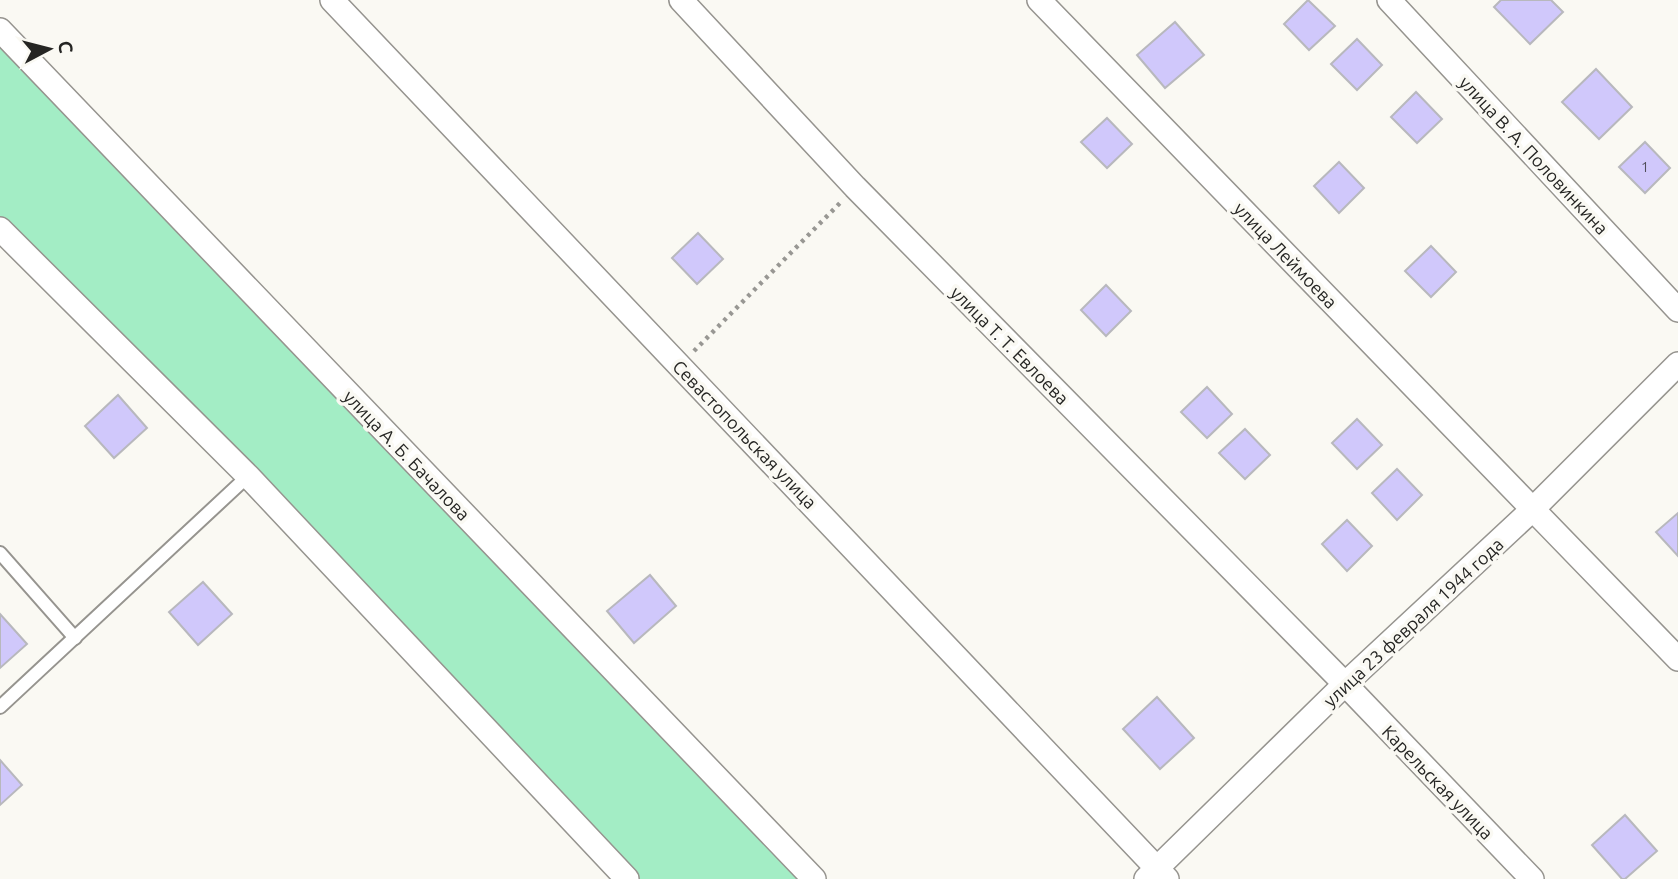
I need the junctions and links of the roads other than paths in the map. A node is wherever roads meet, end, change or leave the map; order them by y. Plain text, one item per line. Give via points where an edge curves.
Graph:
1 (332, 0) edge
2 (681, 0) edge
3 (1039, 0) edge
4 (1389, 0) edge
5 (0, 30) edge
6 (0, 229) edge
7 (1678, 310) edge
8 (1678, 364) edge
9 (248, 476) junction
10 (1533, 509) junction
11 (0, 553) edge
12 (75, 638) junction
13 (1678, 659) edge
14 (1345, 684) junction
15 (0, 707) edge
16 (1157, 876) edge
17 (627, 879) edge
18 (814, 879) edge
19 (1532, 879) edge

1 - 16 street, Севастопольская улица
2 - 14 street, улица Т. Т. Евлоева via 855,187
3 - 10 street, улица Леймоева
4 - 7 street, улица В. А. Половинкина
5 - 18 street, улица А. Б. Бачалова
6 - 9 street
8 - 10 street, улица 23 февраля 1944 года
9 - 12 lane
9 - 17 street
10 - 13 street, улица Леймоева
10 - 14 street, улица 23 февраля 1944 года
11 - 12 lane
12 - 15 lane
14 - 16 street, улица 23 февраля 1944 года
14 - 19 street, Карельская улица

